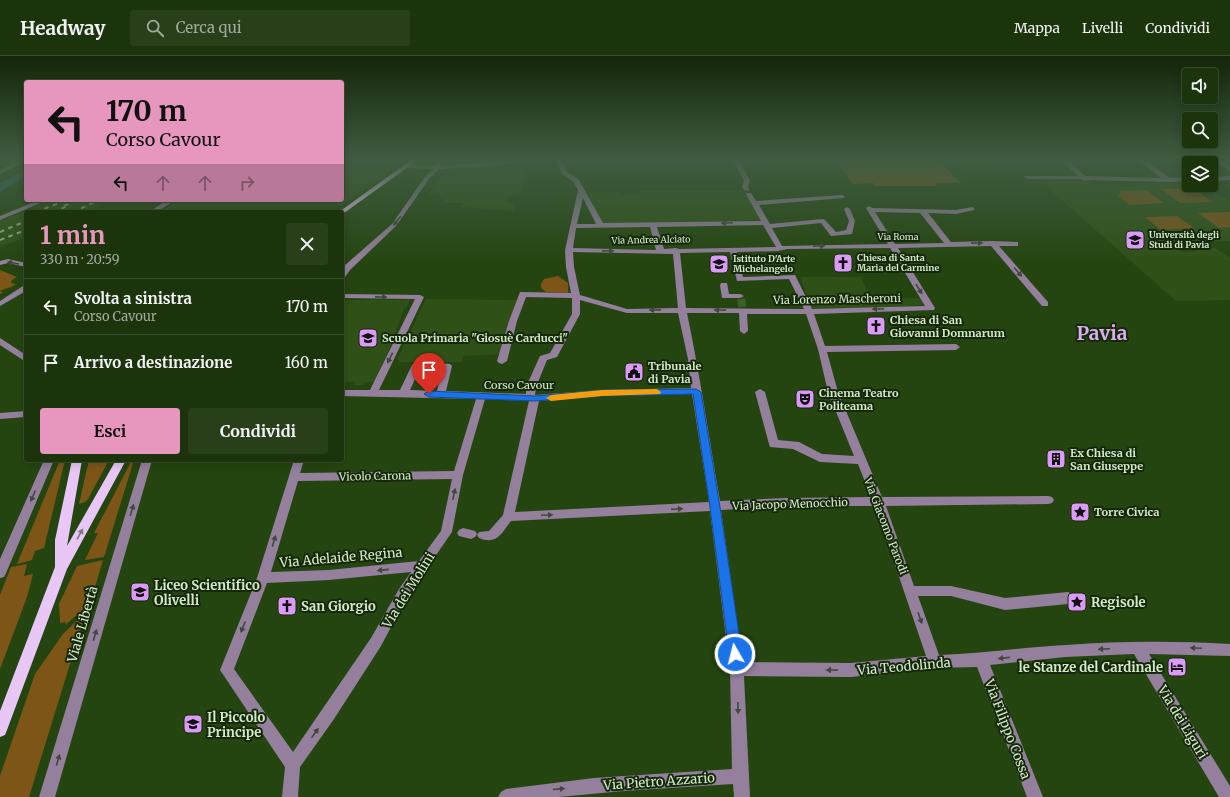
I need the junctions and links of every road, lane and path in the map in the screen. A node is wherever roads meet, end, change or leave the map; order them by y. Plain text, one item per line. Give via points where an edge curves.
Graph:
1 (366, 195) edge
2 (415, 195) edge
3 (580, 195) edge
4 (583, 195) edge
5 (750, 195) edge
6 (842, 197) dead end
7 (40, 202) edge
8 (169, 202) edge
9 (755, 202) junction
10 (847, 209) dead end
11 (972, 209) dead end
12 (155, 210) edge
13 (344, 211) edge
14 (923, 212) junction
15 (0, 218) edge
16 (653, 225) junction
17 (767, 225) junction
18 (573, 226) junction
19 (601, 226) junction
20 (840, 234) junction
21 (992, 243) junction
22 (949, 244) junction
23 (1015, 244) dead end
24 (845, 246) junction
25 (892, 246) junction
26 (780, 248) junction
27 (569, 250) junction
28 (660, 250) junction
29 (676, 250) junction
30 (733, 250) junction
31 (0, 263) edge
32 (24, 265) edge
33 (344, 273) edge
34 (740, 278) junction
35 (724, 285) dead end
36 (24, 289) edge
37 (344, 296) edge
38 (576, 296) junction
39 (0, 304) edge
40 (1045, 304) dead end
41 (682, 310) junction
42 (743, 310) junction
43 (809, 312) junction
44 (744, 331) dead end
45 (0, 341) edge
46 (956, 347) dead end
47 (822, 349) junction
48 (24, 358) edge
49 (502, 361) dead end
50 (696, 392) junction
51 (760, 392) dead end
52 (344, 393) edge
53 (373, 393) junction
54 (404, 393) junction
55 (441, 394) junction
56 (481, 397) junction
57 (532, 398) junction
58 (24, 414) edge
59 (0, 416) edge
60 (860, 460) junction
61 (47, 462) edge
62 (77, 462) edge
63 (120, 462) edge
64 (146, 462) edge
65 (298, 462) edge
66 (458, 474) junction
67 (293, 477) junction
68 (1048, 500) dead end
69 (879, 502) junction
70 (715, 507) junction
71 (508, 517) junction
72 (483, 535) dead end
73 (422, 566) junction
74 (61, 568) junction
75 (0, 573) edge
76 (263, 578) junction
77 (910, 591) junction
78 (1068, 598) dead end
79 (1138, 648) junction
80 (1230, 650) edge
81 (981, 660) junction
82 (936, 662) junction
83 (738, 668) junction
84 (0, 730) edge
85 (293, 765) junction
86 (740, 776) junction
87 (47, 797) edge
88 (290, 797) edge
89 (506, 797) edge
90 (742, 797) edge
91 (1034, 797) edge
92 (1228, 797) edge

1 - 13 main road
2 -> 33 street via 394,225
3 - 18 street
4 - 19 street
5 - 9 street
6 - 9 street
7 - 15 street
8 - 12 street
9 - 17 street
10 - 20 street via 852,227 849,232
11 - 14 street via 956,212
14 - 22 street
14 - 25 street via 870,209
17 -> 16 street
16 - 19 street
16 - 28 street
17 - 20 street via 823,221 834,234
17 - 26 street
18 - 19 street
18 - 27 street
20 - 24 street
22 -> 21 street, Via Roma
21 - 23 street, Via Roma
21 -> 40 street
22 - 25 street, Via Roma
24 - 25 street, Via Roma
26 -> 24 street, Via Roma
25 -> 43 street, Via Lorenzo Mascheroni via 931,308
26 - 30 street, Via Andrea Alciato
27 -> 28 street, Via Andrea Alciato
27 - 38 street
28 - 29 street, Via Andrea Alciato
29 - 30 street, Via Andrea Alciato
29 - 41 street
30 - 34 street
32 -> 31 street
34 - 35 street via 740,298 725,296
34 - 43 street, Via Giacomo Parodi via 792,277
36 - 39 street
37 -> 53 street via 420,297
41 -> 38 street, Via Lorenzo Mascheroni via 627,311
38 - 49 street, Via Lorenzo Mascheroni via 523,294
38 - 57 street via 576,314 554,355 543,358 531,387
42 -> 41 street, Via Lorenzo Mascheroni
41 - 50 street
42 - 43 street, Via Lorenzo Mascheroni
42 - 44 street
43 - 47 street, Via Giacomo Parodi
45 - 48 street
46 - 47 street
47 - 60 street, Via Giacomo Parodi via 833,392
50 - 57 street, Corso Cavour via 602,393
50 - 70 street
51 - 60 street via 774,444 795,445 820,458
52 - 53 street, Corso Cavour
53 - 54 street, Corso Cavour
54 - 55 street, Corso Cavour
54 - 55 street via 417,365 447,366
55 - 56 street, Corso Cavour
56 - 57 street, Corso Cavour
56 - 66 street, Via dei Molini
57 - 71 street
58 - 59 street
60 - 69 street, Via Giacomo Parodi
61 -> 75 street
62 - 74 main road via 61,540
74 -> 63 main road
87 -> 64 street, Viale Libertà
65 - 67 street
66 - 67 street, Vicolo Carona
73 -> 66 street, Via dei Molini via 446,532
76 -> 67 street
68 - 69 street, Via Jacopo Menocchio
69 - 70 street, Via Jacopo Menocchio via 787,502
69 - 77 street, Via Giacomo Parodi
71 -> 70 street, Via Jacopo Menocchio
70 - 83 street
71 - 72 street via 492,536
73 -> 76 street, Via Adelaide Regina
85 -> 73 street, Via dei Molini via 376,642 403,593
74 - 84 main road
76 -> 85 street via 227,670
77 - 78 street via 951,591 1005,604
77 -> 82 street, Via Giacomo Parodi
80 -> 79 street, Via Teodolinda
79 -> 81 street, Via Teodolinda via 1070,651
79 - 92 street, Via dei Liguri
81 - 82 street, Via Teodolinda
81 - 91 street, Via Filippo Cossa
82 -> 83 street, Via Teodolinda via 851,670
83 -> 86 street
85 - 88 street
89 -> 86 street, Via Pietro Azzario via 600,785
86 - 90 street

